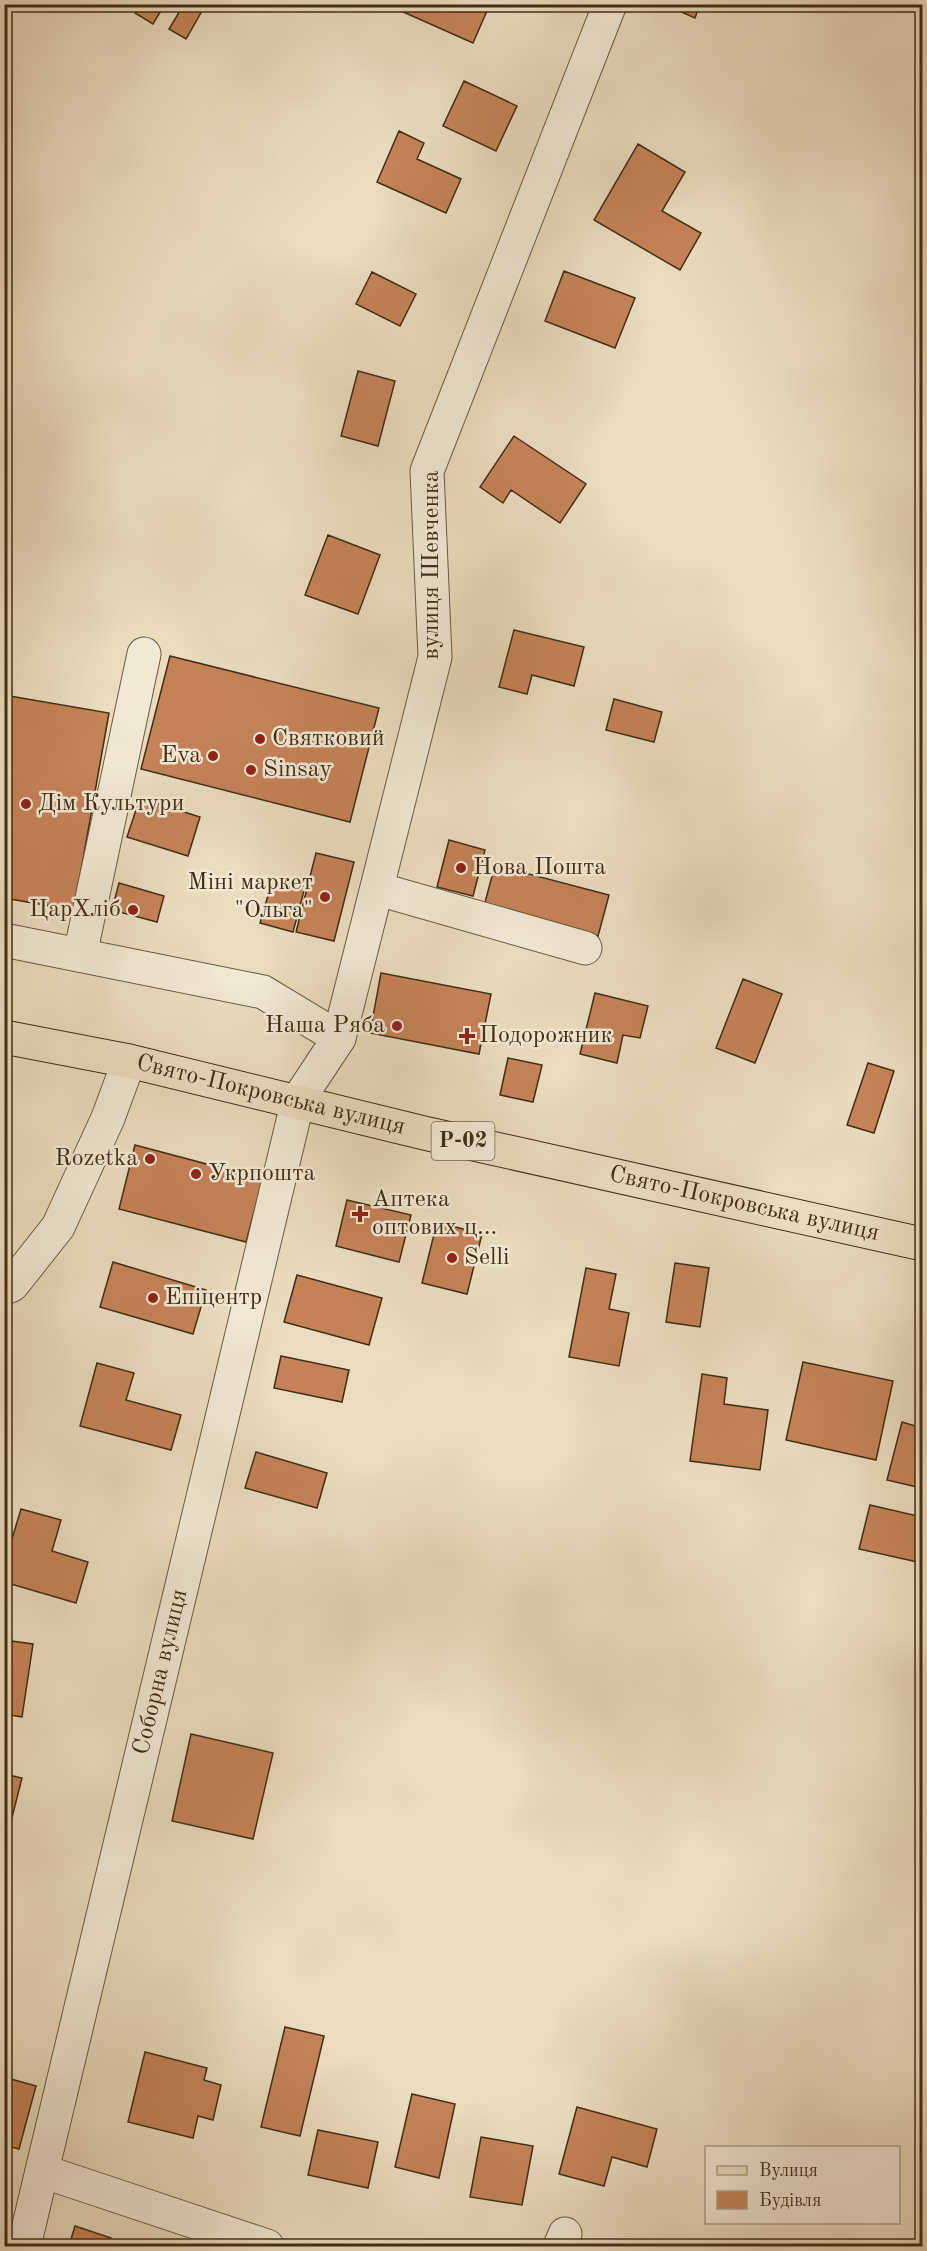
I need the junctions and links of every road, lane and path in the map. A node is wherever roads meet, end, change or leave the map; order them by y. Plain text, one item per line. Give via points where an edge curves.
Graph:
1 (610, 4) edge
2 (144, 654) dead end
3 (378, 890) junction
4 (4, 940) edge
5 (585, 948) dead end
6 (80, 955) junction
7 (4, 1037) edge
8 (339, 1038) junction
9 (129, 1061) junction
10 (298, 1100) junction
11 (922, 1244) edge
12 (4, 1288) edge
13 (42, 2171) junction
14 (24, 2247) edge
15 (267, 2247) edge

1 - 3 street, вулиця Шевченка via 428,471 435,657
2 - 6 street
3 - 5 street
3 - 8 street, вулиця Шевченка
4 - 6 street
6 - 8 street via 263,992
7 - 9 main road, Свято-Покровська вулиця / Р-02
8 - 10 street, вулиця Шевченка
9 - 10 main road, Свято-Покровська вулиця / Р-02
9 - 12 street via 108,1118 58,1227 12,1285
10 - 11 main road, Свято-Покровська вулиця / Р-02
10 - 13 street, Соборна вулиця
13 - 14 street, Соборна вулиця
13 - 15 street

